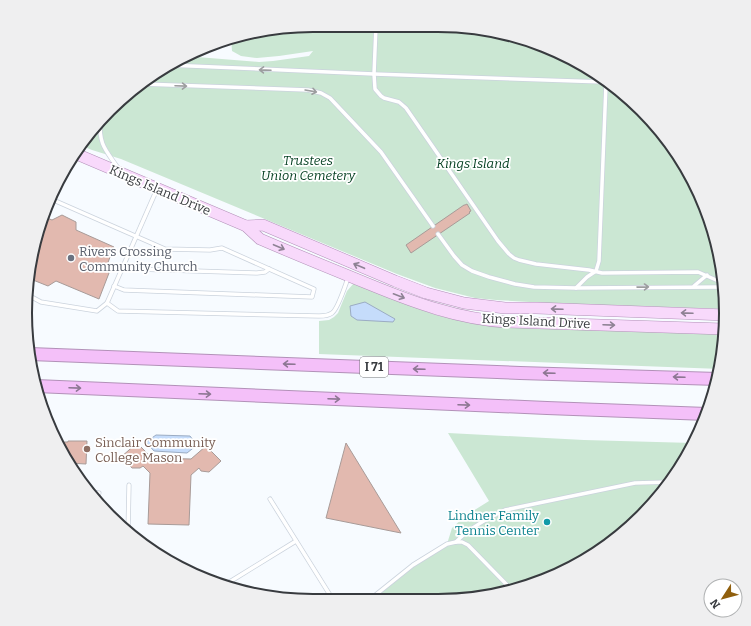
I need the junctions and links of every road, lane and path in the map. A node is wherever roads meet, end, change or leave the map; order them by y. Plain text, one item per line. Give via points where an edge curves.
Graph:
1 (376, 32) edge
2 (180, 66) edge
3 (374, 74) junction
4 (598, 82) edge
5 (150, 84) edge
6 (606, 88) edge
7 (100, 130) edge
8 (80, 156) edge
9 (122, 173) junction
10 (158, 188) junction
11 (55, 202) edge
12 (246, 226) junction
13 (433, 226) dead end
14 (438, 234) dead end
15 (137, 236) junction
16 (123, 267) junction
17 (268, 269) junction
18 (596, 271) junction
19 (349, 276) junction
20 (707, 276) junction
21 (717, 280) edge
22 (114, 286) junction
23 (694, 286) junction
24 (718, 287) edge
25 (576, 288) junction
26 (33, 298) edge
27 (107, 303) junction
28 (719, 315) edge
29 (718, 329) edge
30 (35, 354) edge
31 (711, 379) edge
32 (42, 386) edge
33 (700, 414) edge
34 (662, 482) edge
35 (129, 485) dead end
36 (270, 499) dead end
37 (128, 524) edge
38 (296, 541) junction
39 (456, 542) junction
40 (231, 581) edge
41 (507, 585) edge
42 (329, 594) edge
43 (377, 594) edge

1 - 3 lane
3 -> 2 lane
3 - 4 lane
3 - 18 lane via 377,93 399,102 406,108 509,254 519,260 536,264
5 -> 13 lane via 308,90 321,93 330,98 382,152
6 - 18 lane via 599,261
7 - 9 lane via 102,145
8 - 9 main road, Kings Island Drive
9 - 10 main road, Kings Island Drive
10 - 12 main road, Kings Island Drive
10 - 15 lane
11 - 15 lane
12 -> 19 main road, Kings Island Drive via 260,239
28 -> 12 main road, Kings Island Drive via 505,308 464,303 426,293 263,225
14 - 25 lane via 462,265 472,271 534,287
15 - 16 lane
15 - 17 lane via 165,249 222,248
16 - 17 lane via 257,273
16 - 22 lane
17 - 22 lane via 314,289 312,297 124,290
18 - 20 lane via 698,272
18 - 25 lane
19 - 27 lane via 332,313 319,316 118,310
19 -> 29 main road, Kings Island Drive via 425,305 490,321
20 - 21 lane
20 - 23 lane
22 - 27 lane
23 - 24 lane
25 -> 23 lane
26 - 27 lane via 41,302 96,311
31 -> 30 highway, I 71
32 -> 33 highway
34 - 39 lane via 635,483 505,510 482,522
35 - 37 lane
36 - 38 lane
38 - 40 lane
38 - 42 lane
39 - 41 lane via 468,545
39 - 43 lane via 447,544 413,565

